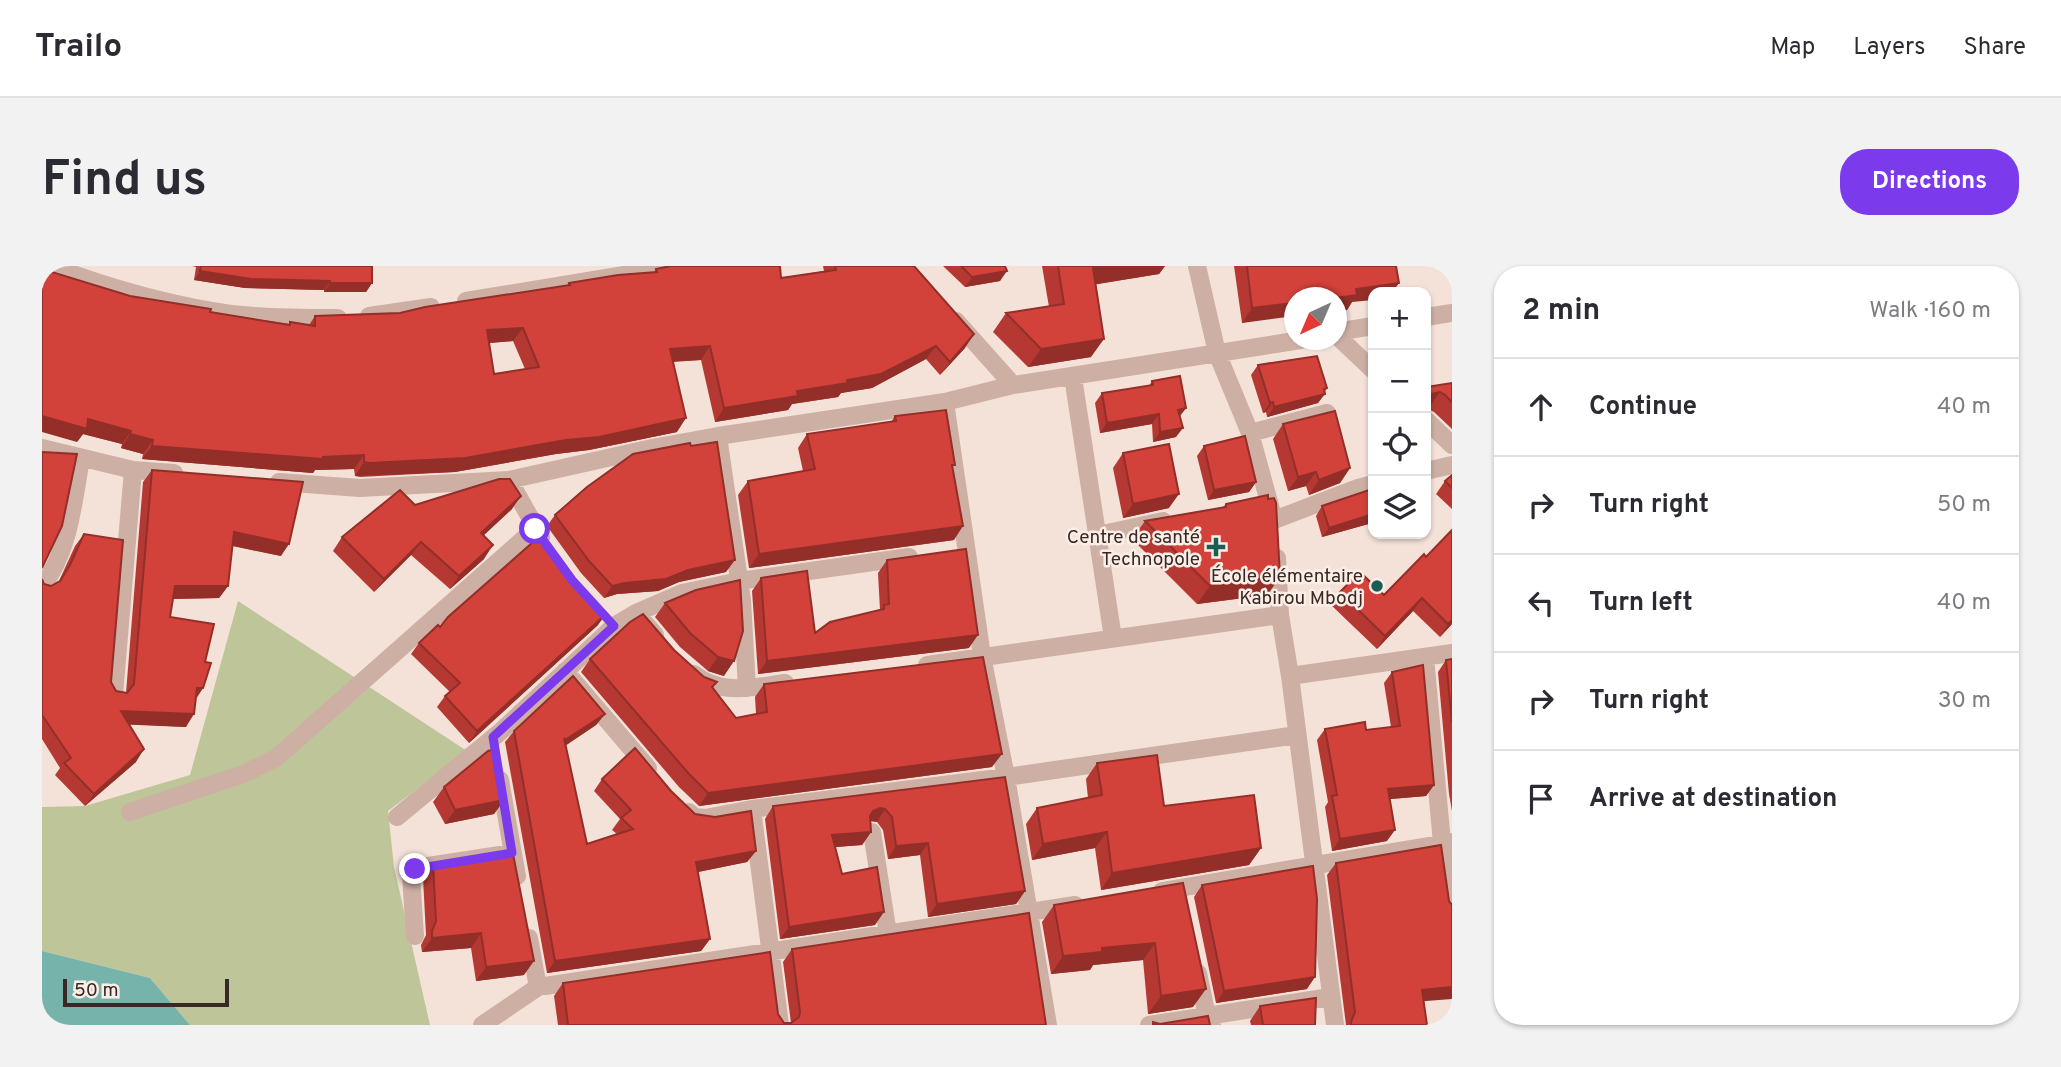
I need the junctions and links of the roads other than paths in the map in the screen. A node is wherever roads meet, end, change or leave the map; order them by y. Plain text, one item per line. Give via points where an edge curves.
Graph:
1 (51, 266) edge
2 (678, 266) edge
3 (1197, 266) edge
4 (943, 306) edge
5 (1452, 313) edge
6 (1431, 316) edge
7 (1368, 327) edge
8 (1347, 332) edge
9 (1284, 343) edge
10 (1347, 345) edge
11 (1217, 353) junction
12 (1368, 365) edge
13 (1073, 377) junction
14 (1013, 385) junction
15 (945, 402) junction
16 (1327, 413) edge
17 (1431, 425) edge
18 (1250, 433) junction
19 (718, 436) junction
20 (1452, 444) edge
21 (42, 448) edge
22 (81, 458) junction
23 (1452, 465) edge
24 (133, 470) junction
25 (1431, 470) edge
26 (198, 475) edge
27 (509, 480) junction
28 (263, 481) edge
29 (1368, 486) edge
30 (1177, 518) edge
31 (1275, 520) junction
32 (535, 529) junction
33 (1098, 535) junction
34 (550, 550) edge
35 (928, 555) edge
36 (740, 581) junction
37 (42, 587) edge
38 (636, 613) junction
39 (1280, 615) junction
40 (1113, 638) junction
41 (663, 644) edge
42 (1452, 653) edge
43 (982, 656) junction
44 (1425, 657) junction
45 (682, 663) edge
46 (908, 668) edge
47 (565, 671) junction
48 (1290, 676) junction
49 (800, 681) edge
50 (747, 688) junction
51 (114, 695) edge
52 (1297, 735) junction
53 (493, 737) junction
54 (1006, 777) junction
55 (662, 785) edge
56 (677, 801) edge
57 (752, 809) junction
58 (130, 813) dead end
59 (397, 817) dead end
60 (872, 831) edge
61 (1447, 842) edge
62 (512, 853) junction
63 (1314, 866) junction
64 (520, 892) edge
65 (1139, 894) edge
66 (1098, 901) edge
67 (1452, 911) edge
68 (1030, 913) junction
69 (525, 918) edge
70 (888, 934) junction
71 (415, 936) dead end
72 (769, 951) junction
73 (1193, 952) edge
74 (541, 985) junction
75 (1330, 997) junction
76 (1209, 1021) edge
77 (482, 1025) edge
78 (779, 1025) edge
79 (1048, 1025) edge
80 (1149, 1025) edge
81 (1335, 1025) edge

1 - 2 street via 152,299 232,314 288,318 353,318 414,310
3 - 11 street
4 - 14 street
5 - 6 street
7 - 8 street
9 - 11 street
10 - 12 street
11 - 13 street
11 - 18 street
13 - 14 street
13 - 33 street
14 - 15 street
15 - 19 street
15 - 43 street via 961,550
16 - 18 street
17 - 20 street
18 - 31 street via 1263,500
19 - 27 street
19 - 36 street
21 - 22 street
22 - 24 street
22 - 37 street via 66,542
23 - 25 street
24 - 26 street
24 - 51 street
27 - 28 street via 360,488
27 - 32 street
29 - 31 street
30 - 33 street
31 - 39 street
32 - 34 street
32 - 58 street via 276,758
33 - 40 street
35 - 36 street
36 - 38 street via 682,593
36 - 50 street
38 - 41 street
38 - 47 street via 610,622
39 - 40 street
39 - 48 street
40 - 43 street
42 - 44 street
43 - 46 street
43 - 54 street
44 - 48 street
44 - 61 street
45 - 50 street via 702,681 727,690
47 - 53 street
47 - 55 street
48 - 52 street
49 - 50 street
52 - 54 street
52 - 63 street
53 - 59 street
53 - 62 street
54 - 57 street
54 - 68 street
56 - 57 street via 694,817
57 - 72 street
60 - 70 street
61 - 63 street
61 - 67 street
62 - 64 street
62 - 71 street via 415,869 411,875
63 - 65 street via 1181,894
63 - 75 street
66 - 68 street
68 - 70 street
68 - 79 street
69 - 74 street
70 - 72 street
72 - 74 street
72 - 78 street
73 - 76 street
74 - 77 street
75 - 76 street
75 - 81 street
76 - 80 street

